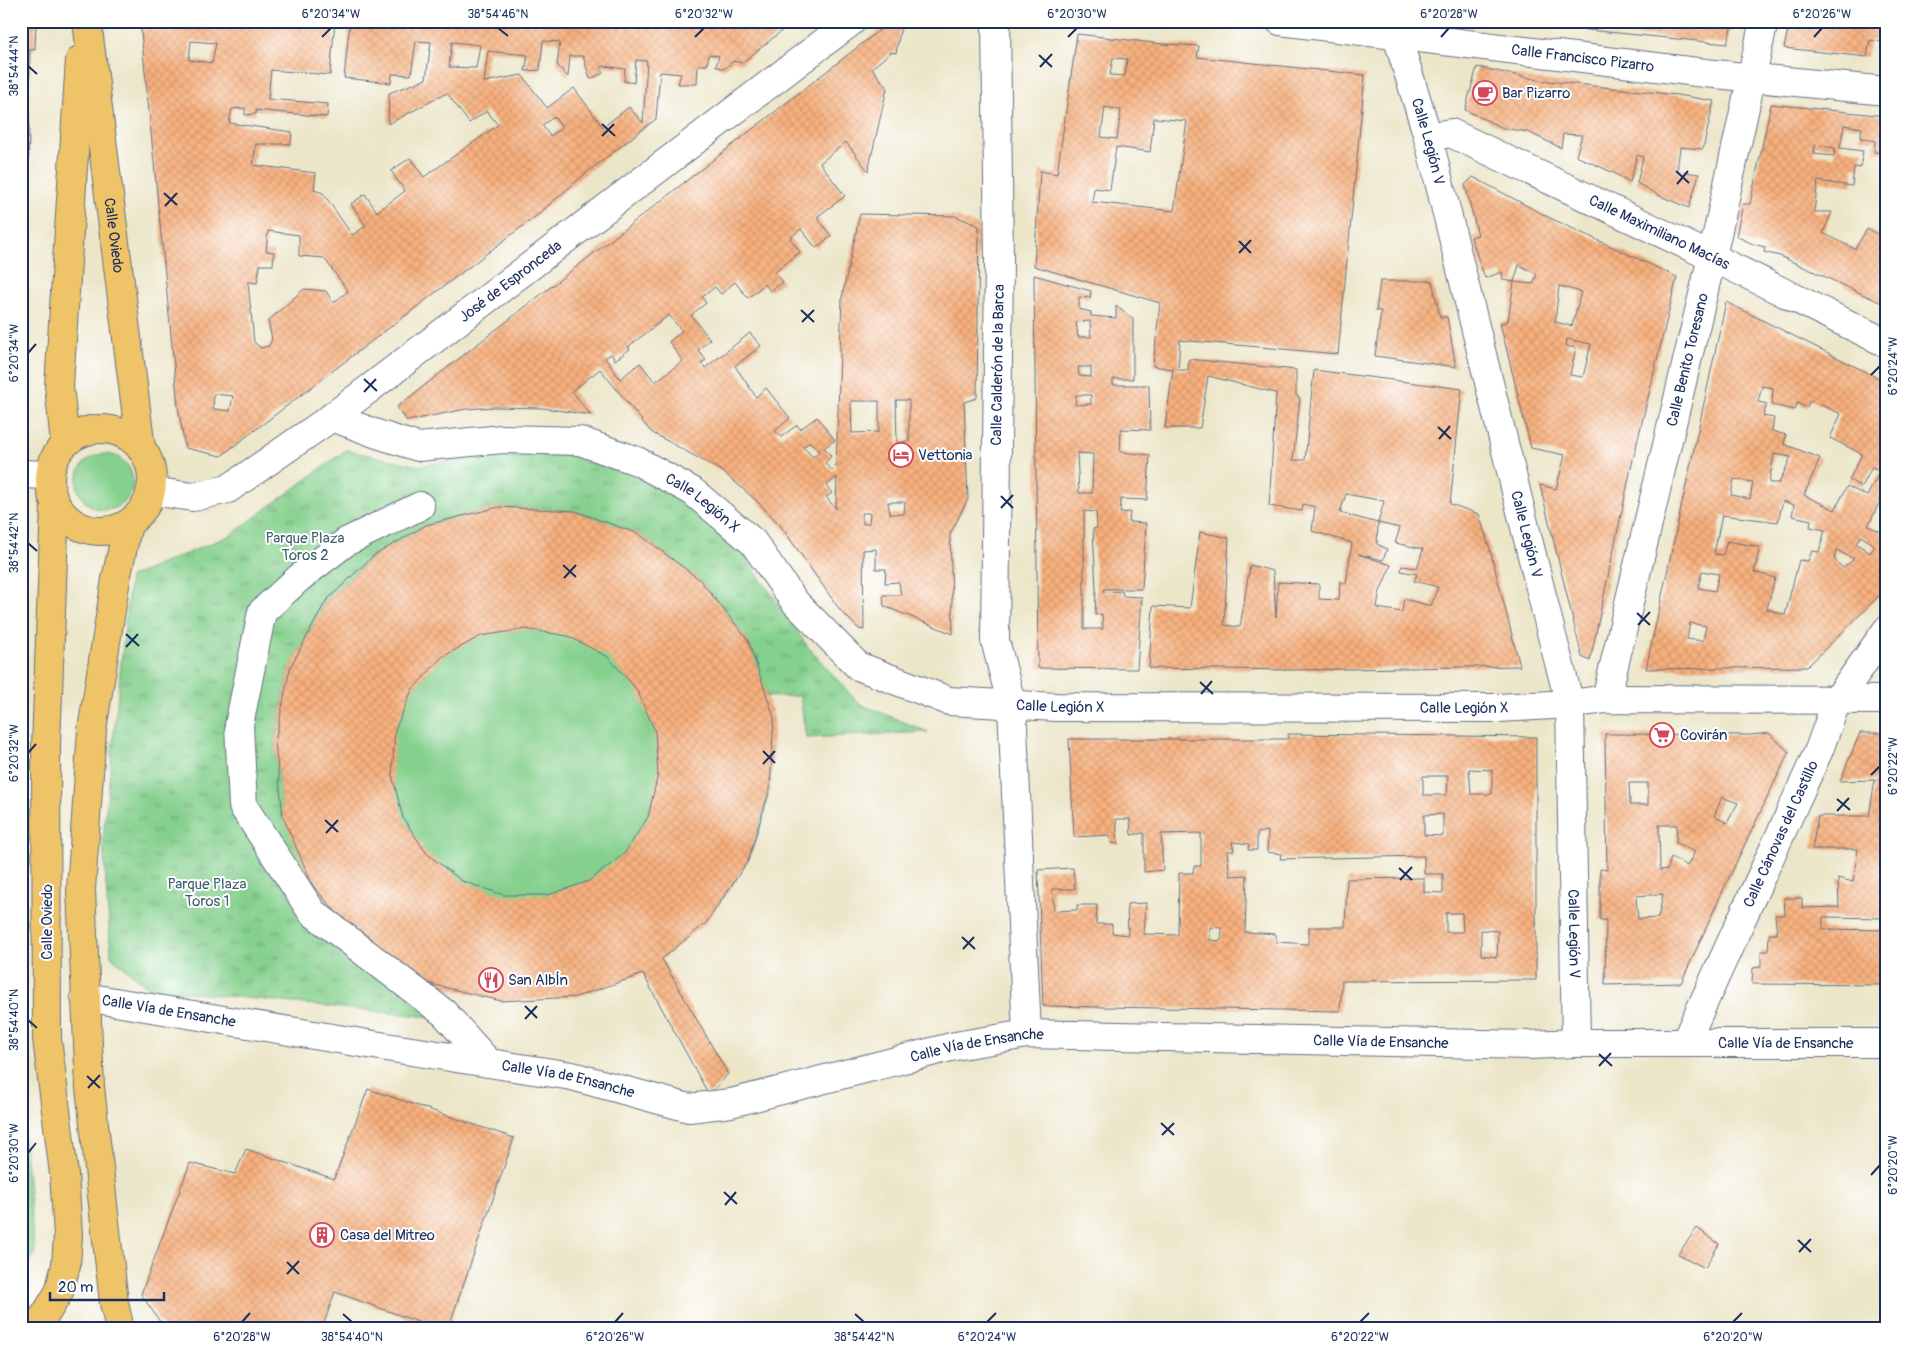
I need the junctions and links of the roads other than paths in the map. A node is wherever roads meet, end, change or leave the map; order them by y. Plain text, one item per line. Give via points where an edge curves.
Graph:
1 (83, 21) edge
2 (88, 21) edge
3 (852, 21) edge
4 (996, 21) edge
5 (1280, 21) edge
6 (1764, 21) edge
7 (1324, 24) edge
8 (1397, 36) junction
9 (1752, 77) junction
10 (1886, 91) edge
11 (1428, 137) junction
12 (1712, 257) junction
13 (1886, 343) edge
14 (332, 417) junction
15 (65, 443) junction
16 (141, 449) junction
17 (21, 474) edge
18 (50, 474) junction
19 (150, 492) junction
20 (56, 504) junction
21 (420, 506) dead end
22 (128, 524) junction
23 (1886, 631) edge
24 (1606, 699) junction
25 (1837, 700) junction
26 (1886, 700) edge
27 (1570, 704) junction
28 (1012, 706) junction
29 (85, 998) junction
30 (1027, 1034) junction
31 (1576, 1043) junction
32 (1685, 1043) junction
33 (1886, 1044) edge
34 (489, 1063) junction
35 (33, 1329) edge
36 (120, 1329) edge

1 - 15 main road via 59,386
2 - 16 main road, Calle Oviedo
3 - 14 street, José de Espronceda
4 - 28 street, Calle Calderón de la Barca via 999,260 995,640
5 - 7 street, Calle Francisco Pizarro
6 - 9 street, Calle Benito Toresano
7 - 8 street, Calle Francisco Pizarro
8 - 9 street, Calle Francisco Pizarro
8 - 11 street, Calle Legión V
9 - 10 street, Calle Francisco Pizarro
9 - 12 street, Calle Benito Toresano
11 - 12 street, Calle Maximiliano Macías via 1451,133
11 - 27 street, Calle Legión V
12 - 13 street, Calle Maximiliano Macías
12 - 24 street, Calle Benito Toresano
14 - 19 street, José de Espronceda via 228,489 193,497
14 - 28 street, Calle Legión X via 418,447 503,439 580,441 636,461 692,491 752,542 795,602 858,666 949,701
15 - 16 main road via 96,429 113,430 128,437
15 - 18 main road via 54,458
16 - 19 main road via 152,476
17 - 18 street
18 - 20 main road via 50,490
19 - 22 main road via 146,504
20 - 22 main road via 66,518 96,532
20 - 35 main road, Calle Oviedo via 46,746 47,1039 64,1174 68,1235 66,1265 59,1292
21 - 34 street via 346,542 262,612 239,725 243,806 312,912 444,1014
22 - 29 main road via 92,730 81,890
23 - 25 street, Calle Cánovas del Castillo
24 - 25 street, Calle Legión X
24 - 27 street, Calle Legión X
25 - 26 street, Calle Legión X
25 - 32 street, Calle Cánovas del Castillo via 1819,750
27 - 28 street, Calle Legión X via 1498,708
27 - 31 street, Calle Legión V
28 - 30 street, Calle Calderón de la Barca
29 - 34 street, Calle Vía de Ensanche
29 - 36 main road via 90,1087 114,1303
30 - 31 street, Calle Vía de Ensanche via 1519,1045
30 - 34 street, Calle Vía de Ensanche via 955,1046 731,1104 689,1108 572,1076
31 - 32 street, Calle Vía de Ensanche
32 - 33 street, Calle Vía de Ensanche

